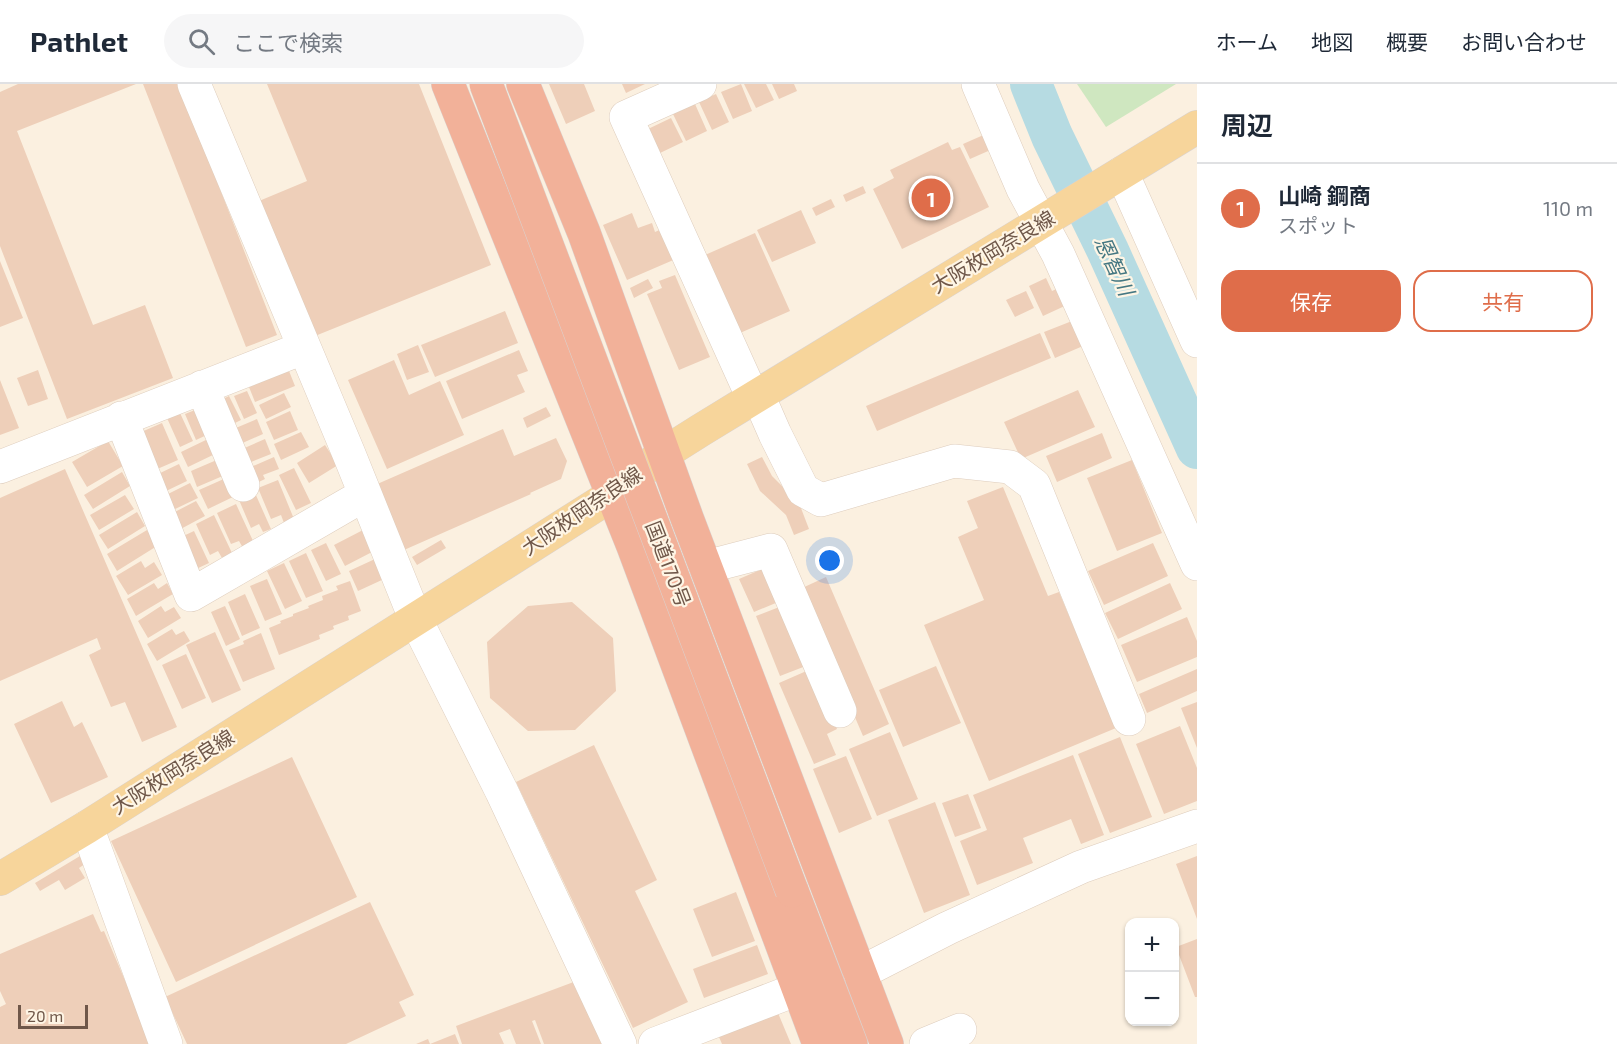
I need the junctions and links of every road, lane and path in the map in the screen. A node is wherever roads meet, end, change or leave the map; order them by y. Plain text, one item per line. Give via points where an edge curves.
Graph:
1 (194, 84) edge
2 (448, 84) edge
3 (486, 84) edge
4 (523, 84) edge
5 (700, 84) edge
6 (978, 84) edge
7 (1197, 127) edge
8 (1115, 177) junction
9 (1046, 219) junction
10 (1197, 341) edge
11 (303, 348) junction
12 (202, 387) junction
13 (755, 396) junction
14 (121, 418) junction
15 (663, 454) junction
16 (0, 467) edge
17 (243, 485) dead end
18 (364, 495) junction
19 (612, 495) junction
20 (1197, 564) edge
21 (706, 567) junction
22 (415, 618) junction
23 (840, 711) dead end
24 (1129, 719) dead end
25 (87, 826) junction
26 (1197, 826) edge
27 (0, 879) edge
28 (860, 973) junction
29 (798, 989) junction
30 (960, 1030) dead end
31 (667, 1042) edge
32 (166, 1044) edge
33 (620, 1044) edge
34 (819, 1044) edge
35 (851, 1044) edge
36 (887, 1044) edge
37 (926, 1044) edge

1 - 11 street
2 - 19 highway
3 - 35 highway, 国道170号, bridge
4 - 15 highway via 584,234
5 - 13 street via 626,117
6 - 9 street via 1023,189
7 - 8 main road, 大阪枚岡奈良線
8 - 9 main road, 大阪枚岡奈良線
8 - 10 street
9 - 13 main road, 大阪枚岡奈良線
9 - 20 street via 1058,254
11 - 12 street
11 - 18 street
12 - 14 street
12 - 17 street
13 - 15 main road, 大阪枚岡奈良線
13 - 24 street via 803,490 821,500 954,460 1010,467 1034,485
14 - 16 street
14 - 18 street via 191,595
15 - 19 main road, 大阪枚岡奈良線
15 - 21 highway
18 - 22 street
19 - 22 main road, 大阪枚岡奈良線
19 - 29 highway
21 - 23 street via 771,550
21 - 28 highway
22 - 25 main road, 大阪枚岡奈良線
22 - 33 street
25 - 27 main road, 大阪枚岡奈良線
25 - 32 street
26 - 28 street via 1081,867
28 - 36 highway
29 - 31 street
29 - 34 highway
30 - 37 street

